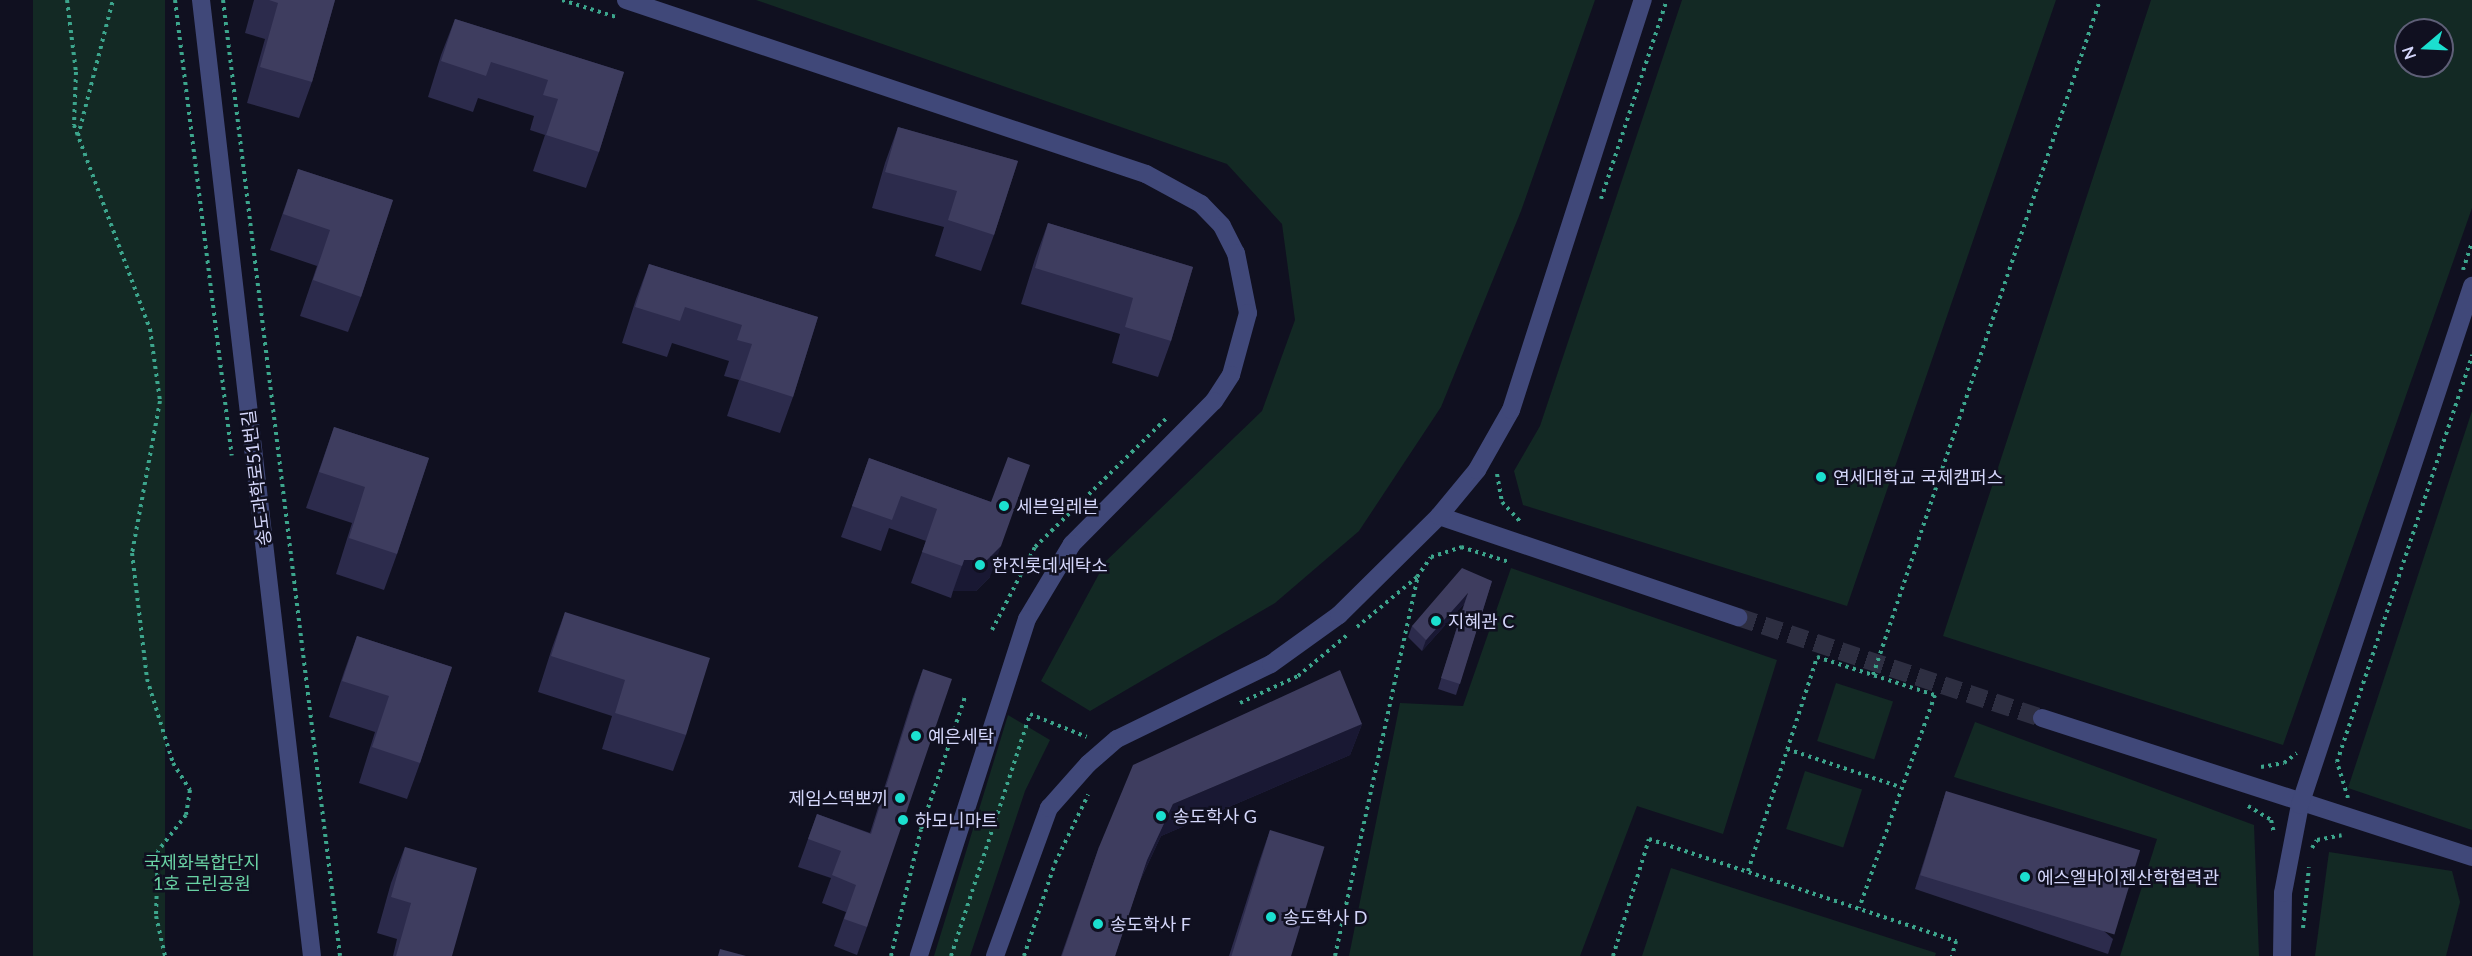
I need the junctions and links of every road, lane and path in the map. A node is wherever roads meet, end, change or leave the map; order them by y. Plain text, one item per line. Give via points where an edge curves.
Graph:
1 (67, 0) edge
2 (113, 0) edge
3 (201, 0) edge
4 (223, 0) edge
5 (626, 0) edge
6 (1643, 0) edge
7 (1667, 0) edge
8 (2100, 0) edge
9 (78, 137) junction
10 (1600, 203) dead end
11 (2472, 242) edge
12 (2466, 281) edge
13 (2472, 355) edge
14 (1176, 410) dead end
15 (1498, 460) dead end
16 (1439, 516) junction
17 (1528, 524) dead end
18 (1517, 564) dead end
19 (1738, 617) tunnel mouth
20 (992, 630) dead end
21 (1873, 675) junction
22 (965, 697) dead end
23 (2042, 718) tunnel mouth
24 (1094, 734) dead end
25 (1787, 749) junction
26 (2302, 749) dead end
27 (2252, 765) dead end
28 (1900, 787) junction
29 (2348, 798) dead end
30 (2236, 802) dead end
31 (2300, 805) junction
32 (1074, 820) dead end
33 (2342, 836) dead end
34 (2275, 841) dead end
35 (2472, 857) edge
36 (1748, 872) junction
37 (1859, 908) junction
38 (2303, 933) dead end
39 (165, 956) edge
40 (312, 956) edge
41 (340, 956) edge
42 (891, 956) edge
43 (919, 956) edge
44 (951, 956) edge
45 (995, 956) edge
46 (1024, 956) edge
47 (1335, 956) edge
48 (1612, 956) edge
49 (1952, 956) edge
50 (2282, 956) edge

1 - 9 path
2 - 9 path
3 - 40 street, 송도과학로51번길
4 - 41 path
5 - 43 street via 1146,174 1201,204 1236,254 1248,313 1231,375 1214,401 1072,544 1027,619
6 - 16 street via 1511,410 1477,470
7 - 10 path
8 - 21 path
9 - 39 path via 150,328 160,401 132,554 147,679 173,763 190,790 186,816 158,851 156,916
11 - 12 path
12 - 31 street
13 - 29 path via 2337,762
14 - 20 path via 1035,547
15 - 17 path via 1502,502
16 - 19 street
16 - 45 street via 1339,615 1270,664 1117,740 1088,765 1049,807
18 - 47 path via 1461,547 1431,556 1417,577
21 - 25 path via 1817,657
21 - 28 path via 1935,694
22 - 42 path via 921,830
23 - 31 street
24 - 44 path via 1085,739 1030,714
25 - 28 path
25 - 36 path
26 - 27 path via 2284,763
28 - 37 path
30 - 34 path via 2271,820
31 - 35 street
31 - 50 street via 2283,893
32 - 46 path
33 - 38 path via 2317,840 2311,850
36 - 37 path
36 - 48 path via 1649,840
37 - 49 path via 1956,941

